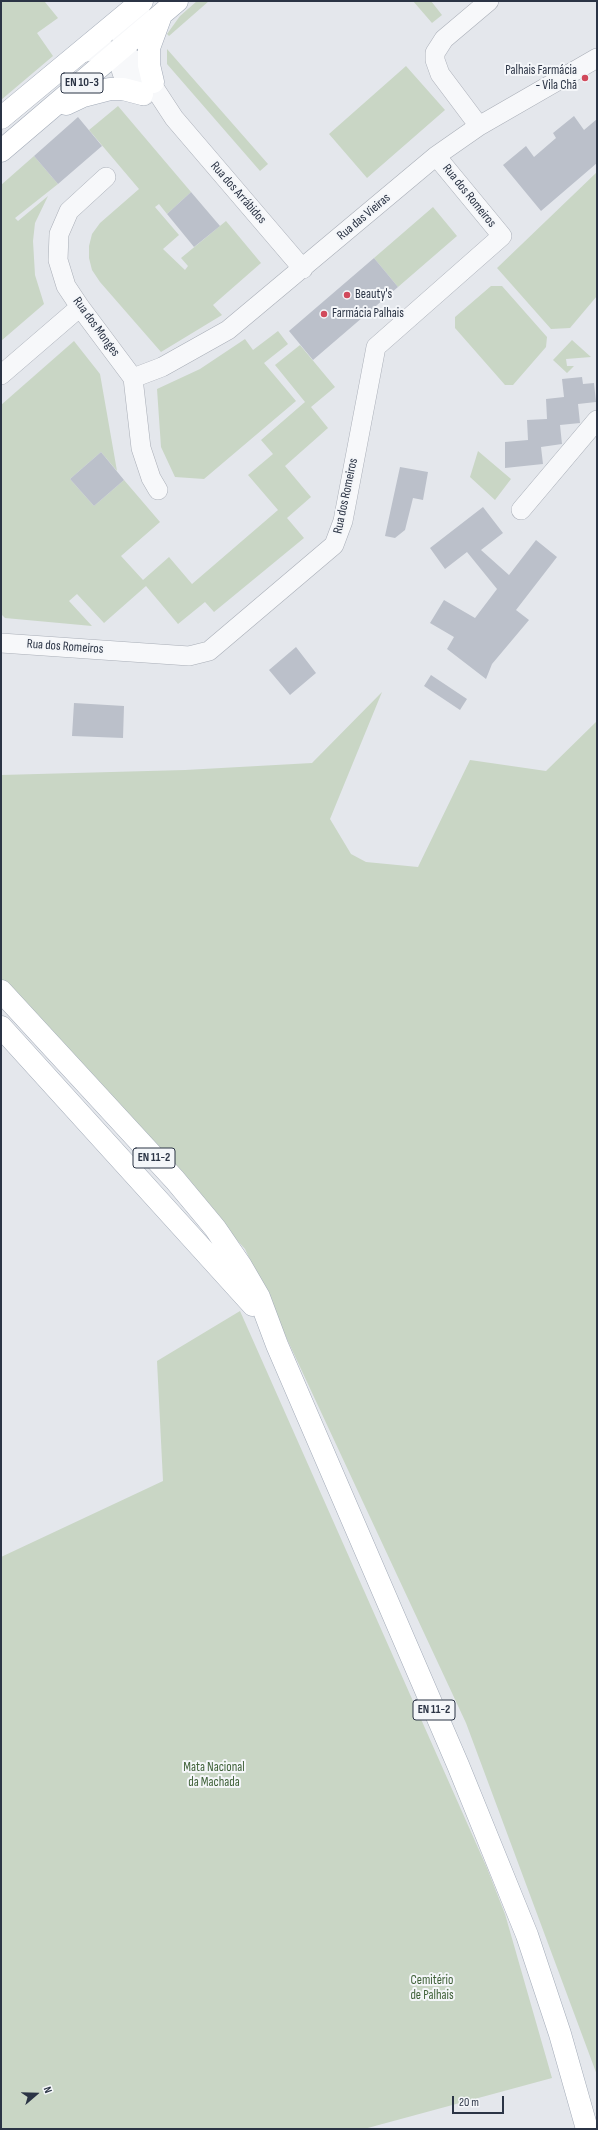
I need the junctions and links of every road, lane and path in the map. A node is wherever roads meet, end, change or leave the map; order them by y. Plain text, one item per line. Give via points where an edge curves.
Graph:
1 (142, 1) edge
2 (145, 1) edge
3 (489, 1) edge
4 (169, 8) edge
5 (118, 52) junction
6 (78, 54) junction
7 (597, 58) edge
8 (147, 88) junction
9 (45, 114) junction
10 (1, 118) edge
11 (479, 126) junction
12 (1, 151) edge
13 (436, 156) junction
14 (106, 177) dead end
15 (303, 269) junction
16 (80, 307) junction
17 (1, 375) edge
18 (134, 378) junction
19 (597, 420) edge
20 (158, 490) dead end
21 (521, 510) dead end
22 (1, 643) edge
23 (1, 991) edge
24 (1, 1027) edge
25 (277, 1345) junction
26 (587, 2129) edge

1 - 6 main road, EN 10-3
2 - 5 street via 124,32
3 - 11 street via 444,39 435,53 440,74
4 - 5 main road, EN 10-3
4 - 8 main road via 149,48
5 - 6 street via 98,49
5 - 8 street, Rua dos Arrábidos via 122,73
5 - 9 main road, EN 10-3
6 - 10 main road, EN 10-3
7 - 11 street, Rua das Vieiras
8 - 9 main road via 98,92 83,96
8 - 15 street, Rua dos Arrábidos
9 - 12 main road, EN 10-3
11 - 13 street, Rua das Vieiras
13 - 15 street, Rua das Vieiras
13 - 22 street, Rua dos Romeiros via 502,236 376,347 343,521 334,545 209,651 189,656
14 - 16 street, Rua dos Monges via 69,211 59,234 58,260 66,286
15 - 18 street, Rua das Vieiras via 228,330 169,364
16 - 17 street
16 - 18 street, Rua dos Monges
18 - 20 street via 141,448
19 - 21 street
23 - 25 main road, EN 11-2 via 175,1180 215,1228 253,1286
24 - 25 main road, EN 11-2 via 246,1297 264,1321
25 - 26 main road, EN 11-2 via 461,1773 527,1935 560,2034

